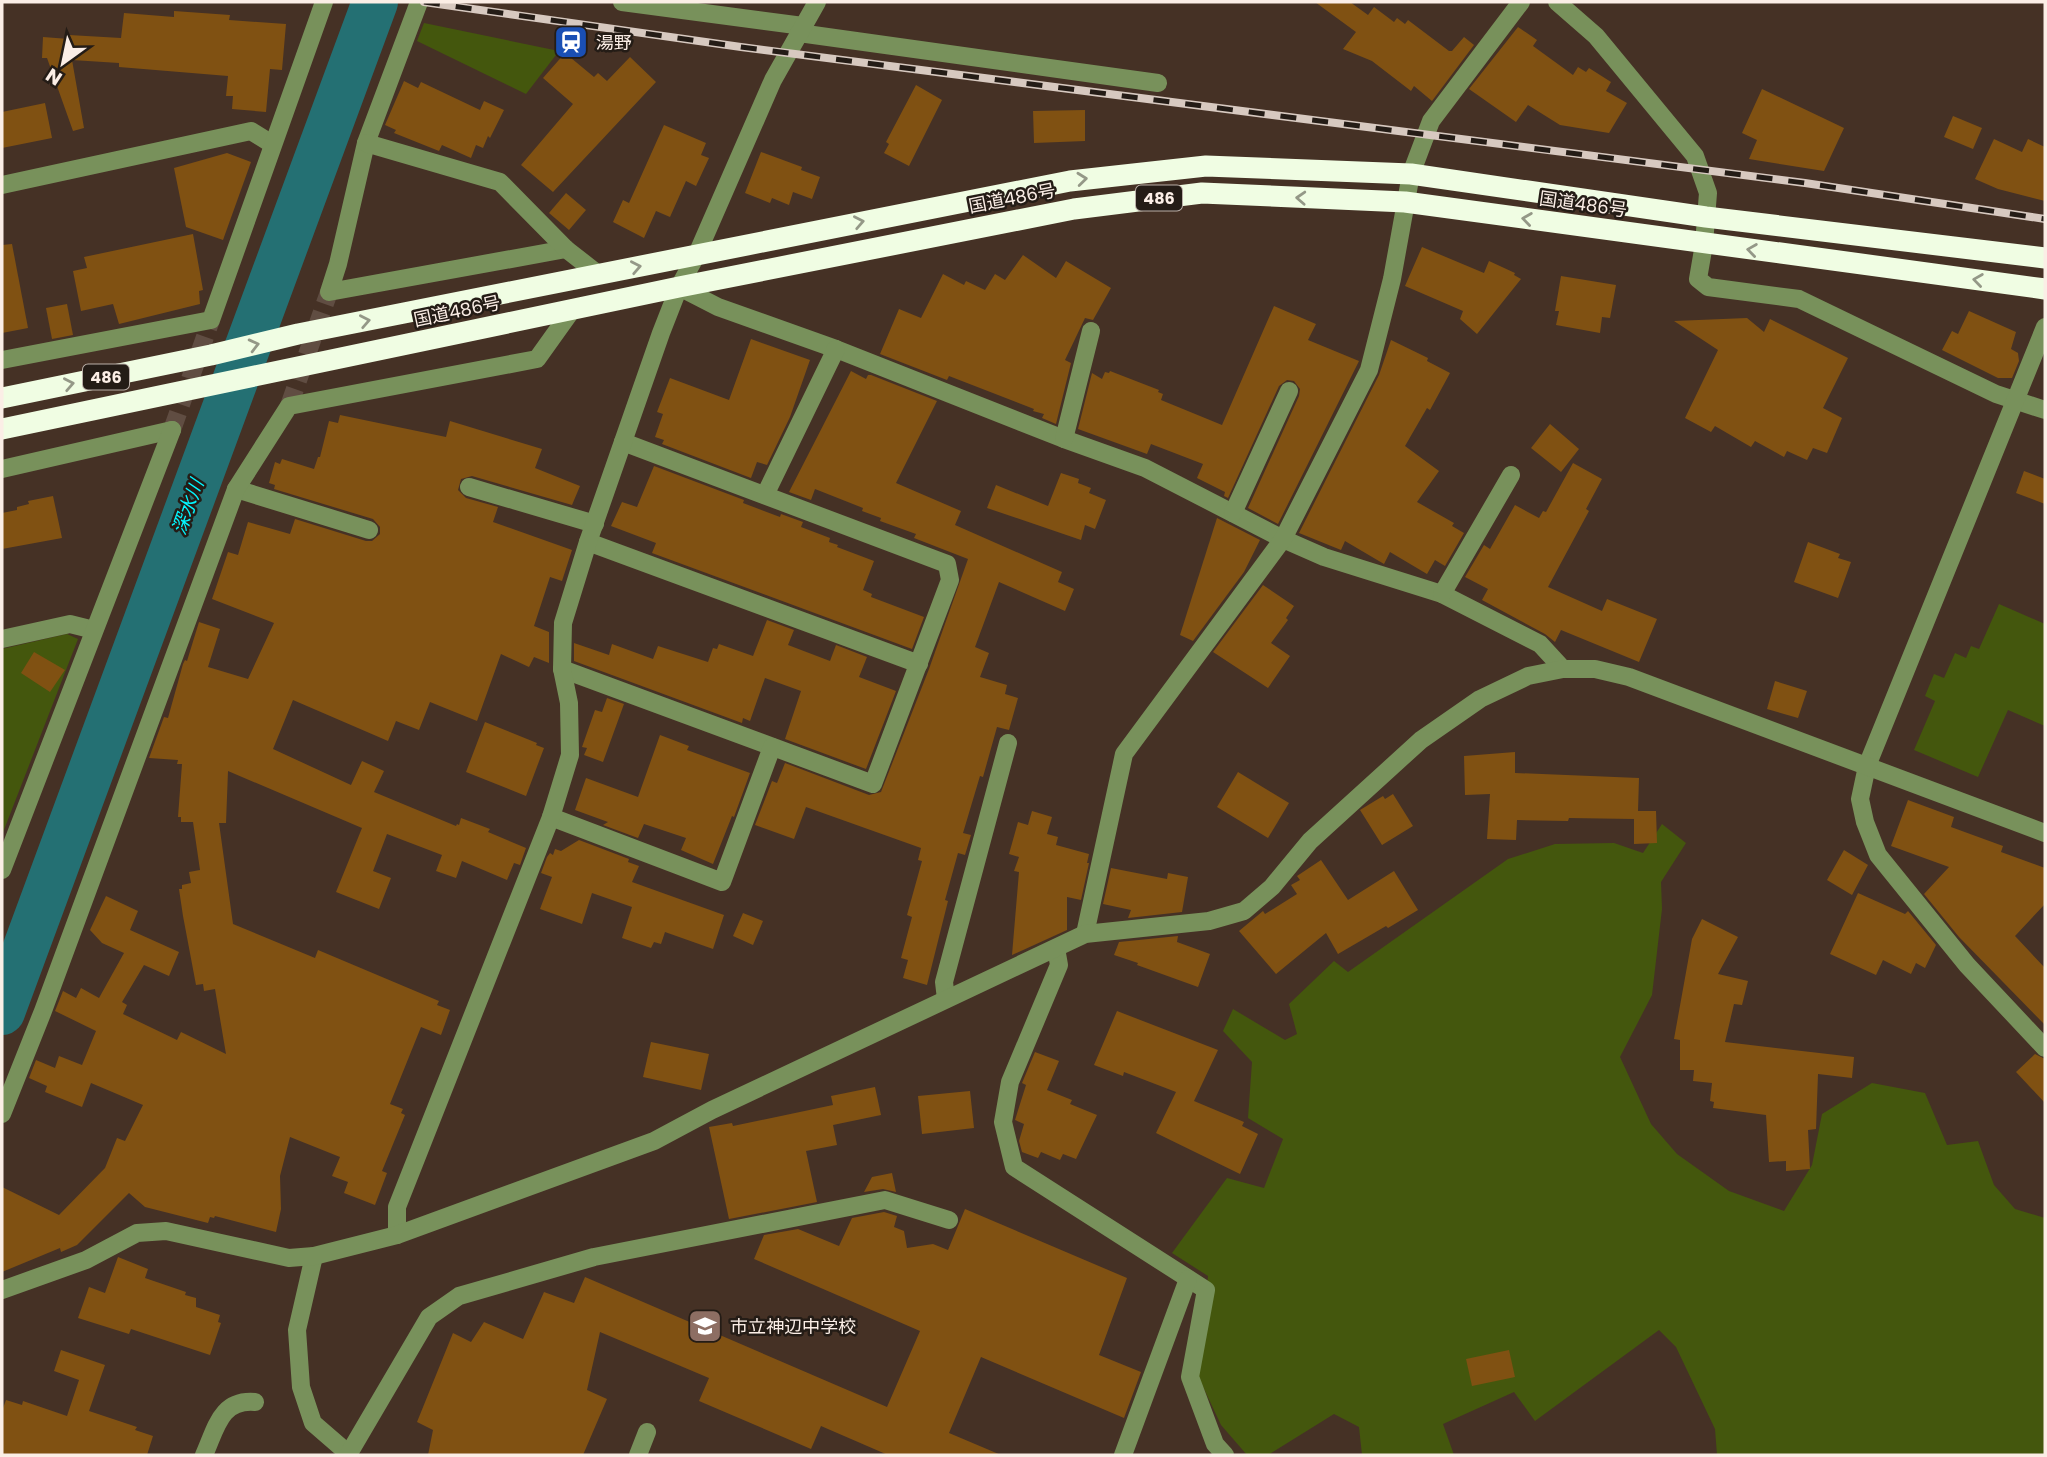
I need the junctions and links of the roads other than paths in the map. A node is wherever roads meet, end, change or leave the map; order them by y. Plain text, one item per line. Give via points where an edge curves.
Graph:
1 (324, 2) edge
2 (419, 2) edge
3 (622, 2) edge
4 (817, 2) edge
5 (1521, 2) edge
6 (1557, 2) edge
7 (801, 29) junction
8 (1158, 83) dead end
9 (366, 143) junction
10 (272, 144) junction
11 (1411, 174) junction
12 (2, 185) edge
13 (1405, 202) junction
14 (1706, 217) junction
15 (1704, 244) junction
16 (566, 249) junction
17 (697, 254) junction
18 (2045, 258) edge
19 (598, 274) junction
20 (679, 287) junction
21 (2045, 289) edge
22 (572, 310) junction
23 (2045, 327) edge
24 (1091, 331) dead end
25 (836, 349) junction
26 (2, 360) edge
27 (1289, 391) dead end
28 (2, 398) edge
29 (2017, 399) junction
30 (2045, 410) edge
31 (2, 429) edge
32 (1064, 439) junction
33 (623, 442) junction
34 (2, 469) edge
35 (1511, 475) dead end
36 (469, 487) dead end
37 (236, 489) junction
38 (765, 495) junction
39 (1233, 513) junction
40 (595, 524) junction
41 (369, 530) dead end
42 (1283, 539) junction
43 (588, 542) junction
44 (1442, 594) junction
45 (94, 630) junction
46 (2, 639) edge
47 (919, 664) junction
48 (562, 669) junction
49 (1563, 669) junction
50 (1009, 743) dead end
51 (772, 747) junction
52 (1867, 766) junction
53 (551, 817) junction
54 (2045, 833) edge
55 (2, 870) edge
56 (1085, 934) junction
57 (1056, 948) junction
58 (946, 999) junction
59 (2045, 1048) edge
60 (2, 1114) edge
61 (948, 1220) dead end
62 (397, 1235) junction
63 (314, 1256) junction
64 (1188, 1279) junction
65 (2, 1290) edge
66 (255, 1402) dead end
67 (648, 1432) dead end
68 (204, 1455) edge
69 (349, 1455) edge
70 (638, 1455) edge
71 (1124, 1455) edge
72 (1225, 1455) edge

1 - 10 street
2 - 9 street
3 - 7 street
4 - 7 street
5 - 11 street via 1432,121
6 - 14 street via 1596,36 1695,156 1708,193
7 - 8 street
7 - 17 street via 773,80
9 - 16 street via 500,182
9 - 16 street via 329,292
10 - 12 street via 251,131
10 - 26 street via 211,320
11 - 13 street
11 - 14 highway, 国道486号 / 486
17 -> 11 highway, 国道486号 / 486 via 1070,181 1206,166
15 -> 13 highway, 国道486号 / 486
13 -> 20 highway, 国道486号 / 486 via 1202,193 1074,209
13 - 42 street via 1369,370
14 - 15 street
14 - 18 highway, 国道486号 / 486
21 -> 15 highway, 国道486号 / 486
15 - 29 street via 1698,279 1708,287 1799,299 1996,394
16 - 19 street
19 -> 17 highway, 国道486号 / 486
17 - 20 street
28 -> 19 highway, 国道486号 / 486
20 - 22 highway, 国道486号 / 486
20 - 25 street via 718,307
20 - 33 street
22 - 31 highway, 国道486号 / 486
22 - 37 street via 537,359 289,406
23 - 29 street
24 - 32 street
25 - 32 street
25 - 38 street
27 - 39 street
29 - 30 street
29 - 52 street
32 - 39 street via 1146,468
33 - 38 street
33 - 40 street
34 - 45 street via 172,430
35 - 44 street
36 - 40 street
37 - 41 street
37 - 60 street
38 - 47 street via 947,564 950,580
39 - 42 street
40 - 43 street
42 - 44 street via 1324,557
42 - 56 street via 1124,754
43 - 47 street
43 - 48 street via 563,623
44 - 49 street via 1540,644
45 - 46 street via 70,624
45 - 55 street
47 - 51 street via 873,785
48 - 51 street
48 - 53 street via 569,704 570,755
49 - 52 street via 1595,669 1629,677
49 - 56 street via 1528,676 1480,699 1421,740 1310,841 1272,887 1244,911 1209,921
50 - 58 street via 944,982
51 - 53 street via 722,882
52 - 54 street
52 - 59 street via 1860,799 1878,855 1967,965
53 - 62 street via 397,1207
56 - 57 street
57 - 58 street
57 - 64 street via 1059,965 1010,1082 1003,1122 1014,1167
58 - 62 street via 654,1141
61 - 69 street via 884,1200 594,1257 459,1296 429,1317
62 - 63 street
63 - 65 street via 289,1258 166,1231 137,1233 86,1260
63 - 69 street via 297,1330 302,1387 313,1423
64 - 71 street
64 - 72 street via 1206,1290 1189,1377 1215,1444
66 - 68 street via 241,1401 224,1411
67 - 70 street

